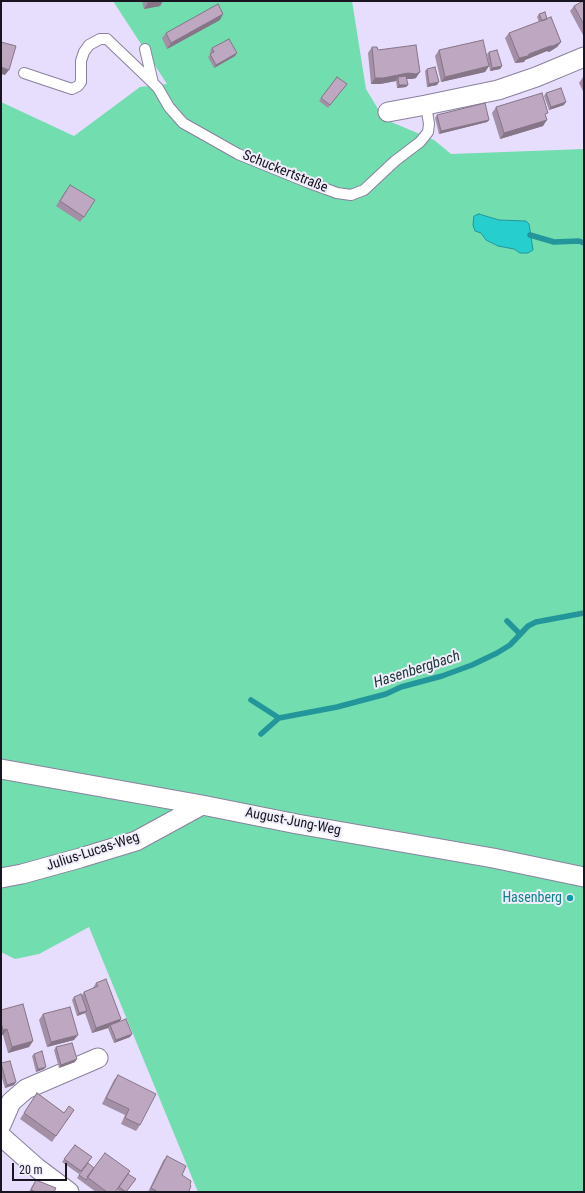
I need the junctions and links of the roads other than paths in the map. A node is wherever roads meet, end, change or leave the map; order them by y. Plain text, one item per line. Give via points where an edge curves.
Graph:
1 (145, 49) dead end
2 (584, 57) edge
3 (24, 73) dead end
4 (153, 83) junction
5 (426, 105) junction
6 (388, 112) dead end
7 (1, 769) edge
8 (202, 805) junction
9 (584, 877) edge
10 (1, 878) edge
11 (98, 1058) dead end
12 (1, 1125) edge
13 (1, 1136) edge
14 (69, 1192) edge

1 - 4 lane, Schuckertstraße
2 - 5 street via 498,90
3 - 4 lane via 72,89 81,82 81,61 89,45 100,39 108,39
4 - 5 lane, Schuckertstraße via 182,123 238,154 337,193 351,195 364,190 425,137 429,124
5 - 6 street
7 - 8 street, August-Jung-Weg
8 - 9 street, August-Jung-Weg
8 - 10 street, Julius-Lucas-Weg via 136,841
11 - 12 street via 26,1089 11,1102
13 - 14 street

